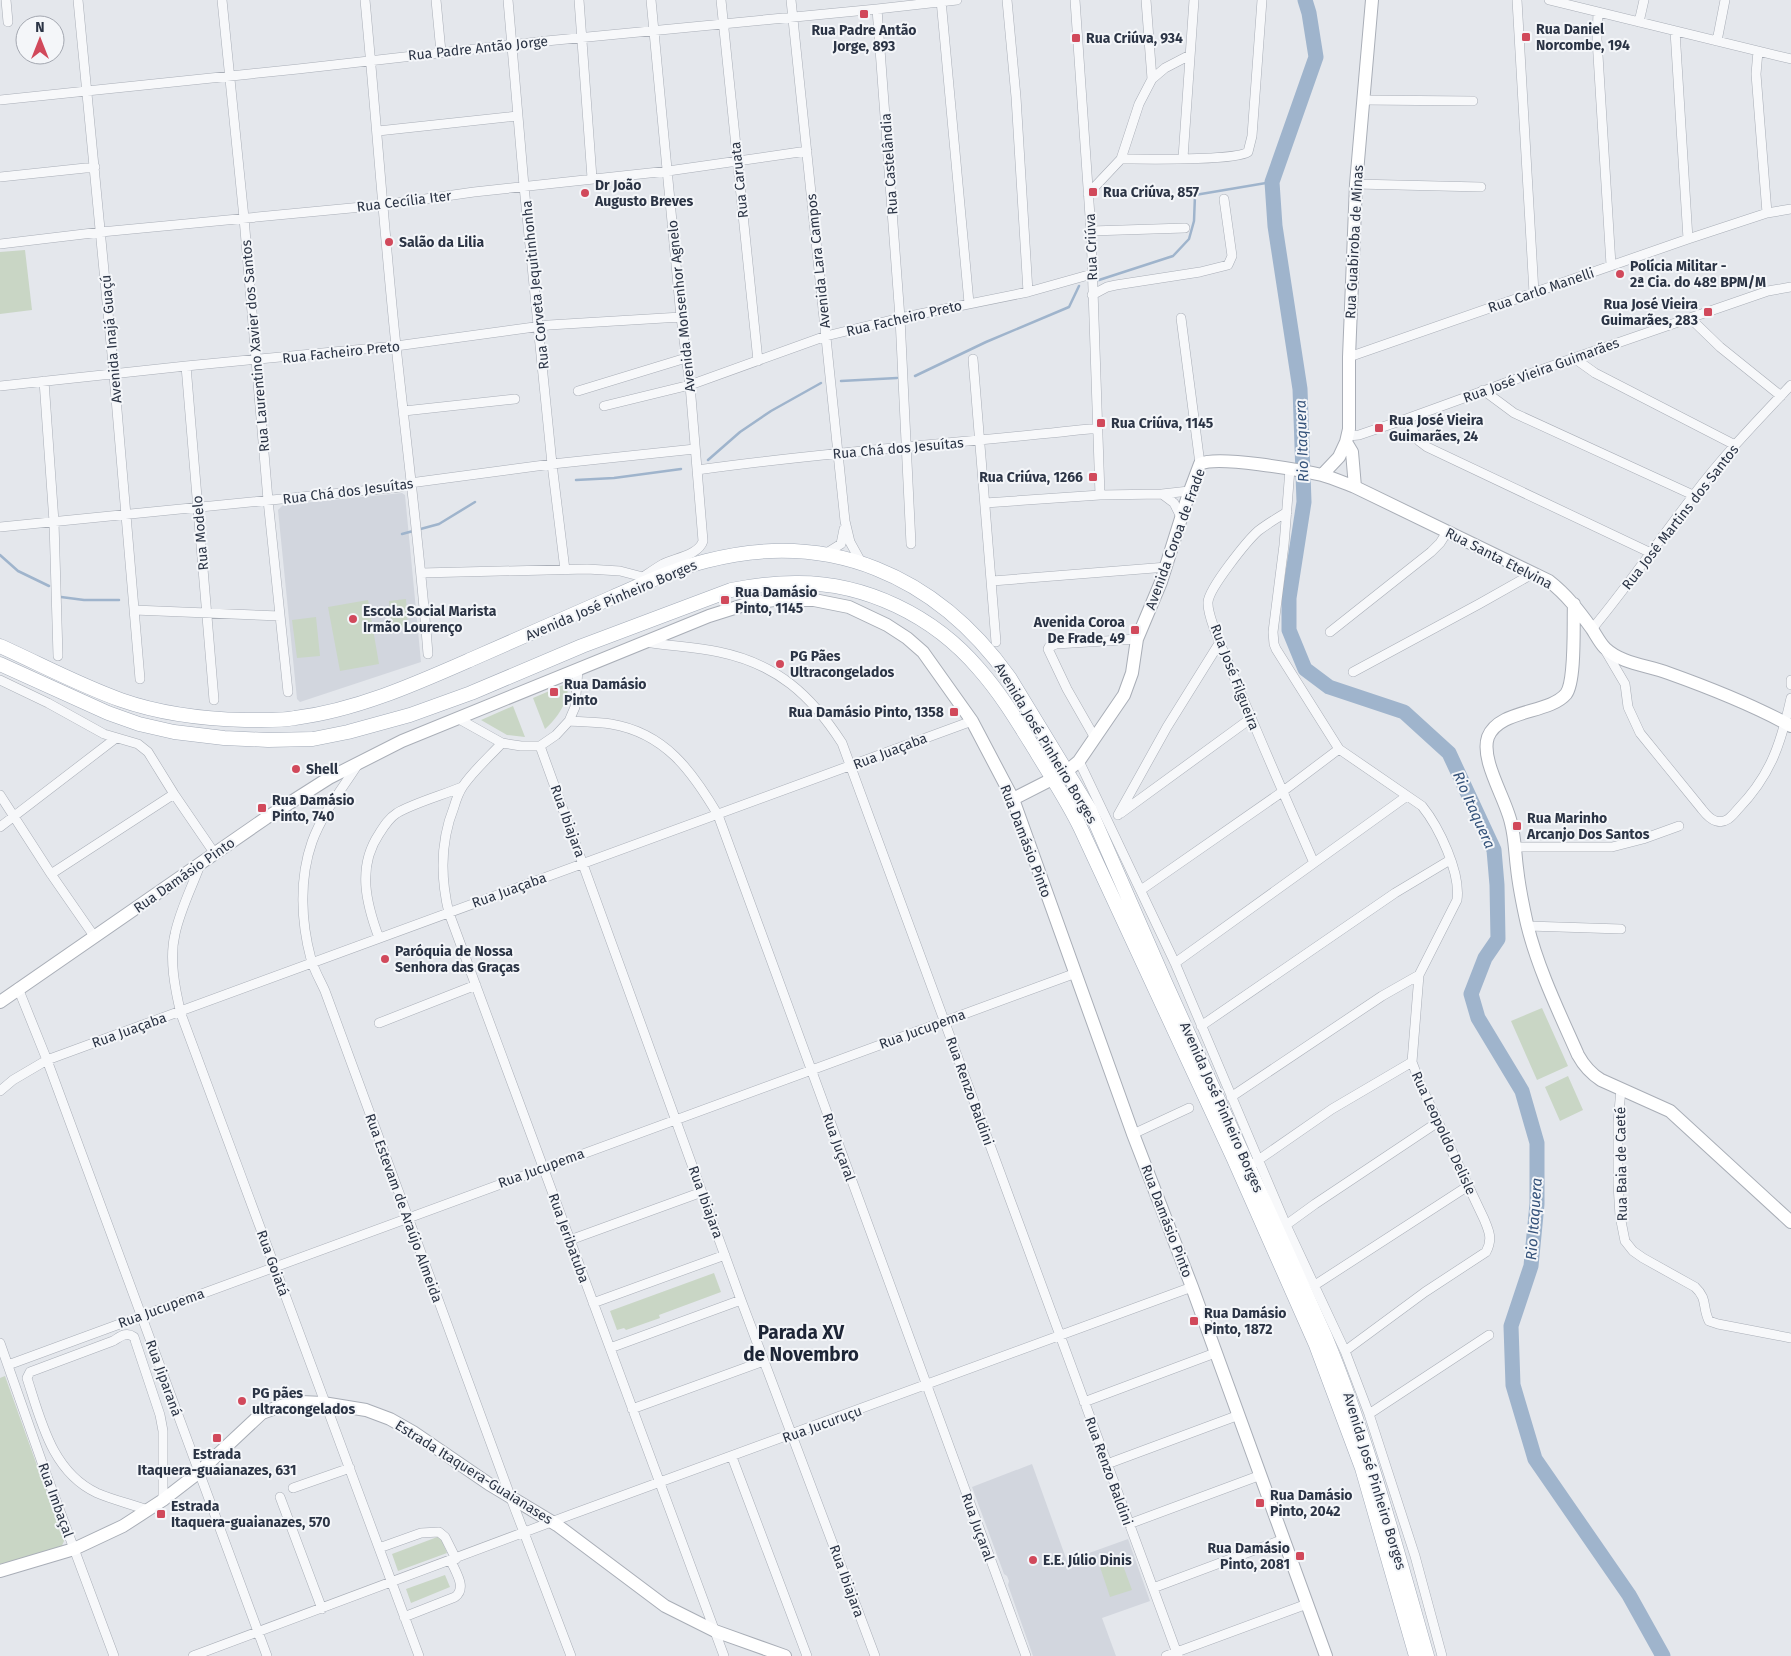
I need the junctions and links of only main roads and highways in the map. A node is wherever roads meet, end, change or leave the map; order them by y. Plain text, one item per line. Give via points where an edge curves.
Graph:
1 (0, 646) edge
2 (0, 664) edge
3 (1249, 1167) junction
4 (1416, 1656) edge
5 (1428, 1656) edge

1 - 3 main road, Avenida José Pinheiro Borges via 94,690 165,712 217,719 291,719 339,710 390,693 644,580 702,562 738,554 769,552 822,555 861,562 900,579 966,627 985,645 1009,677 1090,810
2 - 3 main road, Avenida José Pinheiro Borges via 139,724 224,738 313,739 419,712 730,590 796,583 827,586 882,600 909,612 958,648 979,668 1019,722 1065,798
3 - 4 main road, Avenida José Pinheiro Borges via 1348,1427
3 - 5 main road, Avenida José Pinheiro Borges via 1343,1380 1373,1467

